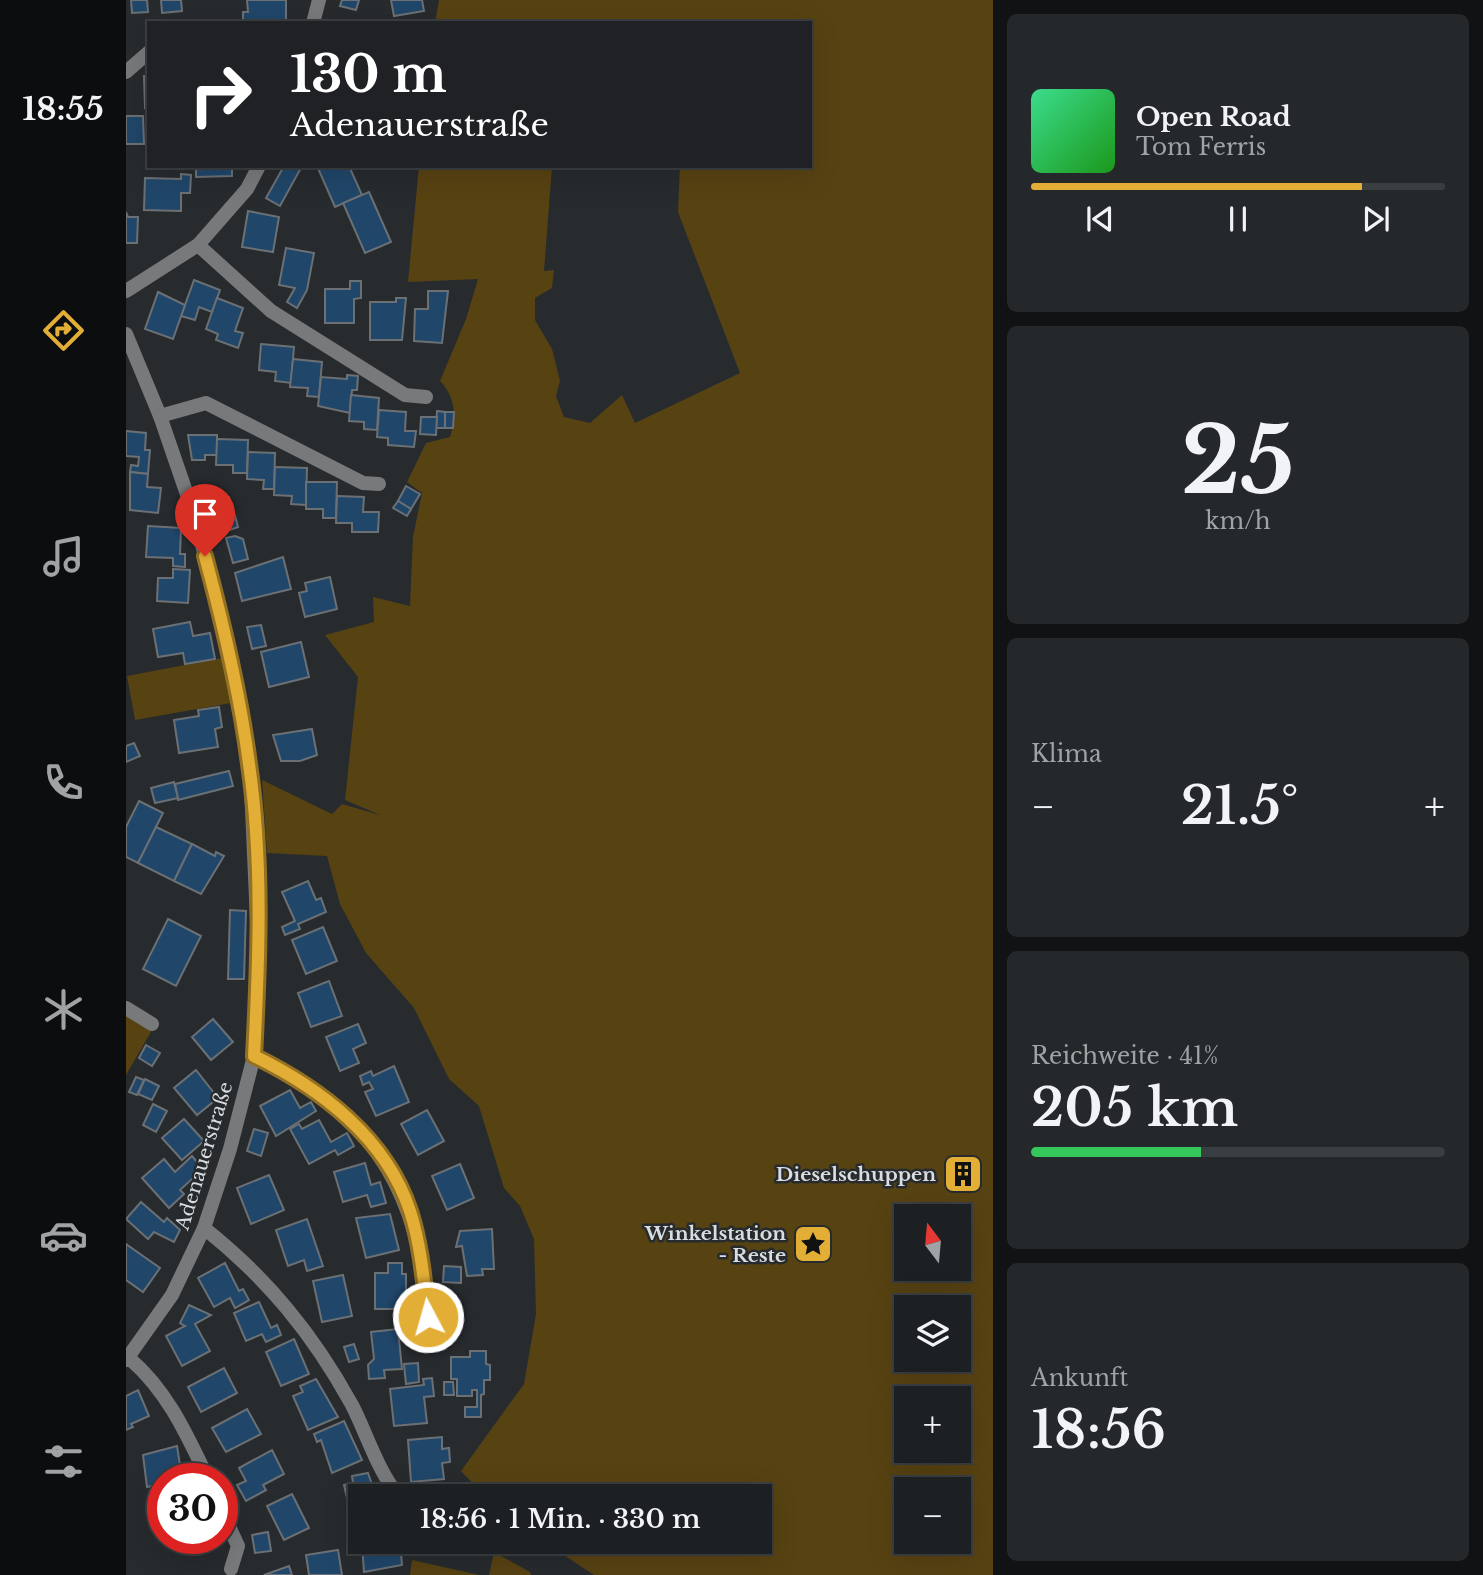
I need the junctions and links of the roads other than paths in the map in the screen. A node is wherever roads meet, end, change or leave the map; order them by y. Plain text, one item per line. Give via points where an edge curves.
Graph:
1 (320, 0) edge
2 (314, 21) edge
3 (147, 54) edge
4 (126, 72) edge
5 (258, 168) edge
6 (198, 245) junction
7 (126, 291) edge
8 (126, 334) edge
9 (426, 397) dead end
10 (160, 416) junction
11 (379, 484) dead end
12 (126, 1008) edge
13 (152, 1024) dead end
14 (254, 1056) junction
15 (204, 1228) junction
16 (422, 1342) dead end
17 (128, 1359) edge
18 (200, 1463) edge
19 (393, 1484) edge
20 (235, 1554) edge
21 (231, 1569) dead end

1 - 2 street
3 - 4 street
5 - 6 street via 247,189
6 - 7 street
6 - 9 street via 271,311 405,395
8 - 10 street, Adenauerstraße
10 - 11 street via 206,403 363,483
10 - 14 street, Adenauerstraße via 218,603 250,765 259,965
12 - 13 street
14 - 15 street, Adenauerstraße
14 - 16 street via 296,1077 346,1116 385,1160 410,1210 422,1262 428,1317
15 - 17 street, Adenauerstraße via 172,1295
15 - 19 street via 243,1258 277,1293 325,1356
17 - 18 street via 148,1374 176,1413
20 - 21 street

